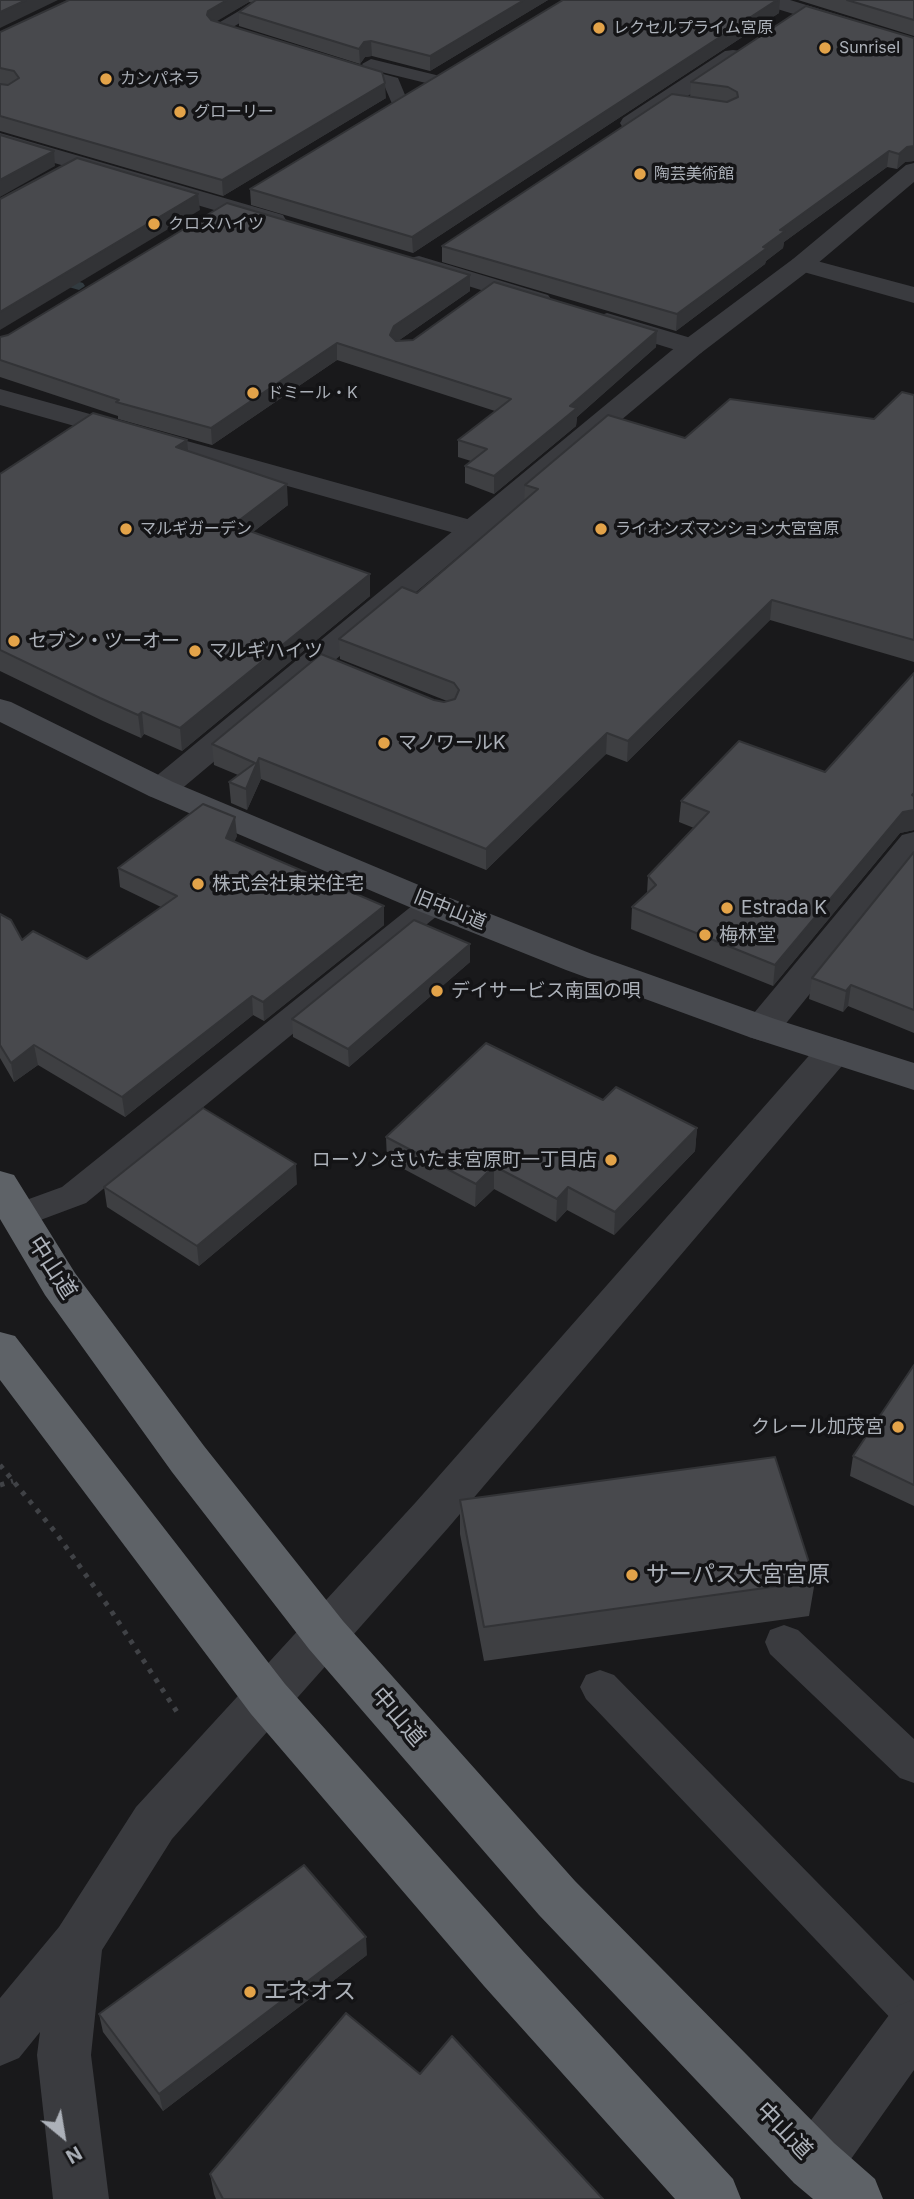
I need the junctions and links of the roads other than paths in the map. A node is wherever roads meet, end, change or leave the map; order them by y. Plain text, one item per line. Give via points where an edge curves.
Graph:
1 (768, 0) edge
2 (249, 10) edge
3 (802, 10) junction
4 (779, 25) edge
5 (756, 40) edge
6 (268, 44) edge
7 (914, 45) edge
8 (457, 67) edge
9 (434, 80) junction
10 (665, 101) junction
11 (399, 102) junction
12 (690, 104) edge
13 (376, 115) edge
14 (609, 138) edge
15 (0, 141) edge
16 (78, 163) junction
17 (914, 170) edge
18 (55, 176) edge
19 (249, 192) edge
20 (226, 206) junction
21 (202, 220) edge
22 (290, 225) edge
23 (442, 248) edge
24 (393, 256) edge
25 (419, 263) junction
26 (802, 264) junction
27 (495, 286) junction
28 (914, 295) edge
29 (472, 302) edge
30 (561, 307) edge
31 (587, 314) edge
32 (692, 347) junction
33 (0, 397) edge
34 (475, 530) junction
35 (0, 709) edge
36 (160, 789) junction
37 (914, 843) edge
38 (433, 904) junction
39 (762, 1028) junction
40 (834, 1051) junction
41 (914, 1077) edge
42 (10, 1200) edge
43 (0, 1348) edge
44 (326, 1635) junction
45 (785, 1642) dead end
46 (600, 1687) dead end
47 (268, 1699) junction
48 (914, 1765) edge
49 (77, 1944) junction
50 (914, 2012) edge
51 (914, 2025) edge
52 (0, 2040) edge
53 (814, 2163) junction
54 (80, 2199) edge
55 (713, 2199) edge
56 (855, 2199) edge

1 - 3 street
2 - 6 lane via 219,28
3 - 4 street
3 - 7 street
5 - 10 street
8 - 9 street
9 - 11 street
9 - 11 lane via 337,60 392,82
10 - 12 lane
10 - 14 street
11 - 13 street
15 - 16 street
16 - 18 lane
16 - 20 street
17 - 26 street
19 - 20 street
20 - 21 street
20 - 22 street
23 - 25 street
24 - 25 street
25 - 27 street
26 - 28 street
26 - 32 street
27 - 29 lane
27 - 30 street
31 - 32 street
32 - 34 street
33 - 34 street
34 - 36 street via 328,666
35 - 36 main road, 旧中山道
36 - 38 main road, 旧中山道
37 - 39 street
38 - 39 main road, 旧中山道
38 - 42 lane via 74,1195
39 - 40 main road, 旧中山道
40 - 41 main road, 旧中山道
40 - 44 street
42 - 44 highway, 中山道 via 60,1284
43 - 47 highway
44 - 47 street
44 - 53 highway, 中山道 via 557,1898
45 - 48 lane
46 - 50 lane
47 - 49 street via 154,1823
47 - 55 highway
49 - 52 street
49 - 54 street via 64,2056
51 - 53 street
53 - 56 highway, 中山道

